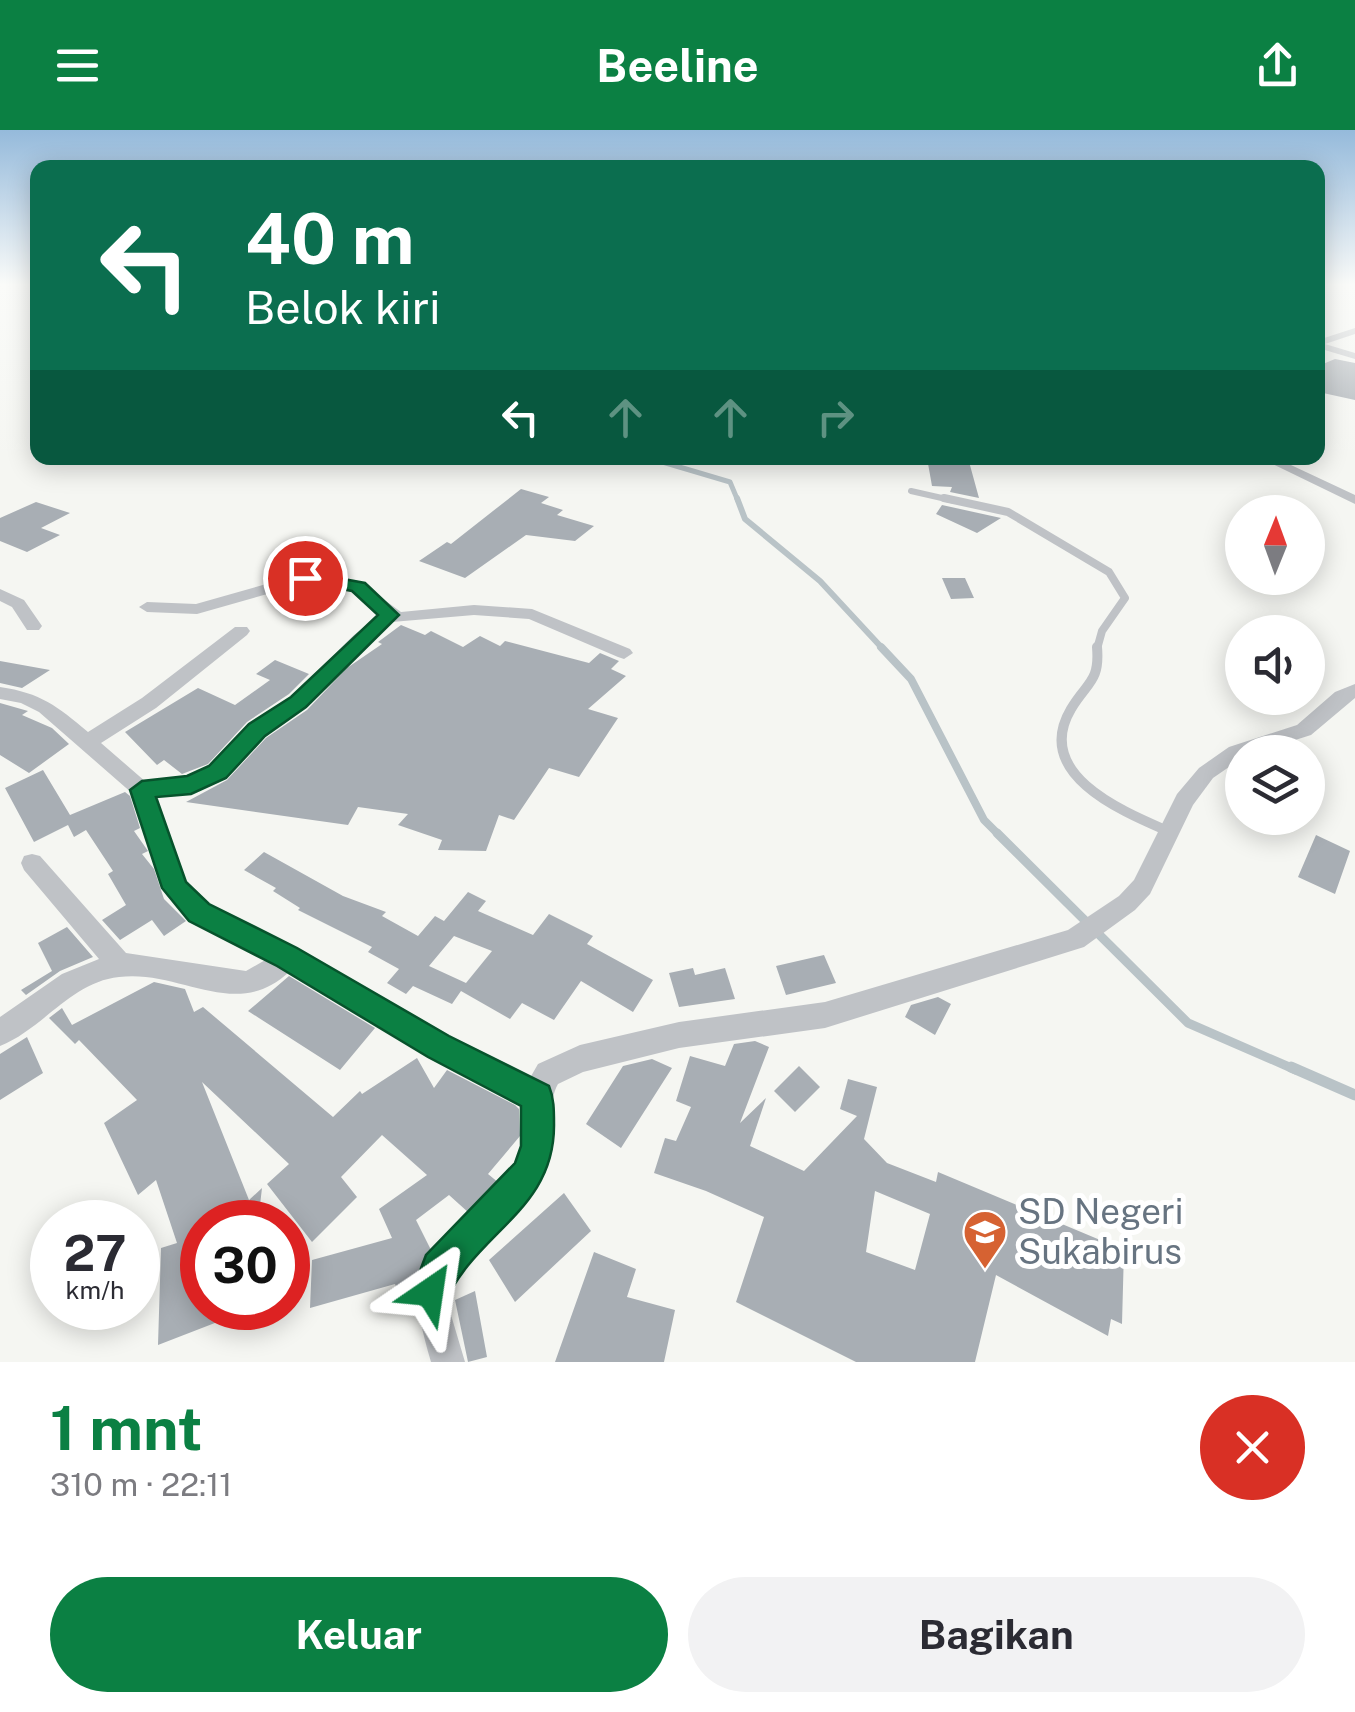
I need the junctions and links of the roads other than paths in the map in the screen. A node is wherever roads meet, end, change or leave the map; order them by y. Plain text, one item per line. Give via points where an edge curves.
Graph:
1 (1325, 346) edge
2 (1355, 356) edge
3 (1282, 465) edge
4 (911, 491) dead end
5 (1355, 500) edge
6 (0, 594) edge
7 (147, 607) dead end
8 (390, 615) junction
9 (33, 626) dead end
10 (241, 631) dead end
11 (624, 653) dead end
12 (1355, 690) edge
13 (0, 693) edge
14 (86, 743) junction
15 (142, 790) junction
16 (1170, 832) junction
17 (32, 863) dead end
18 (287, 957) junction
19 (120, 965) junction
20 (0, 1033) edge
21 (538, 1097) junction
22 (448, 1362) edge

1 - 2 street
3 - 5 street
4 - 16 lane via 998,508 1115,579 1125,598 1100,632 1097,672 1071,706 1064,746 1088,790
6 - 9 street via 18,604
7 - 8 street via 197,608 305,578 358,587
8 - 11 street via 532,614
8 - 15 street via 217,772 191,785
10 - 14 street
12 - 16 street via 1304,730 1247,747 1206,773
13 - 14 street via 35,700
14 - 15 street
15 - 18 street via 175,888 215,923
16 - 21 street via 1128,903 1075,939 825,1015 679,1034 580,1059 548,1074
17 - 19 street
18 - 19 street via 248,984
18 - 21 street via 438,1047
19 - 20 street via 86,975
21 - 22 street via 538,1146 529,1174 434,1279 432,1307

